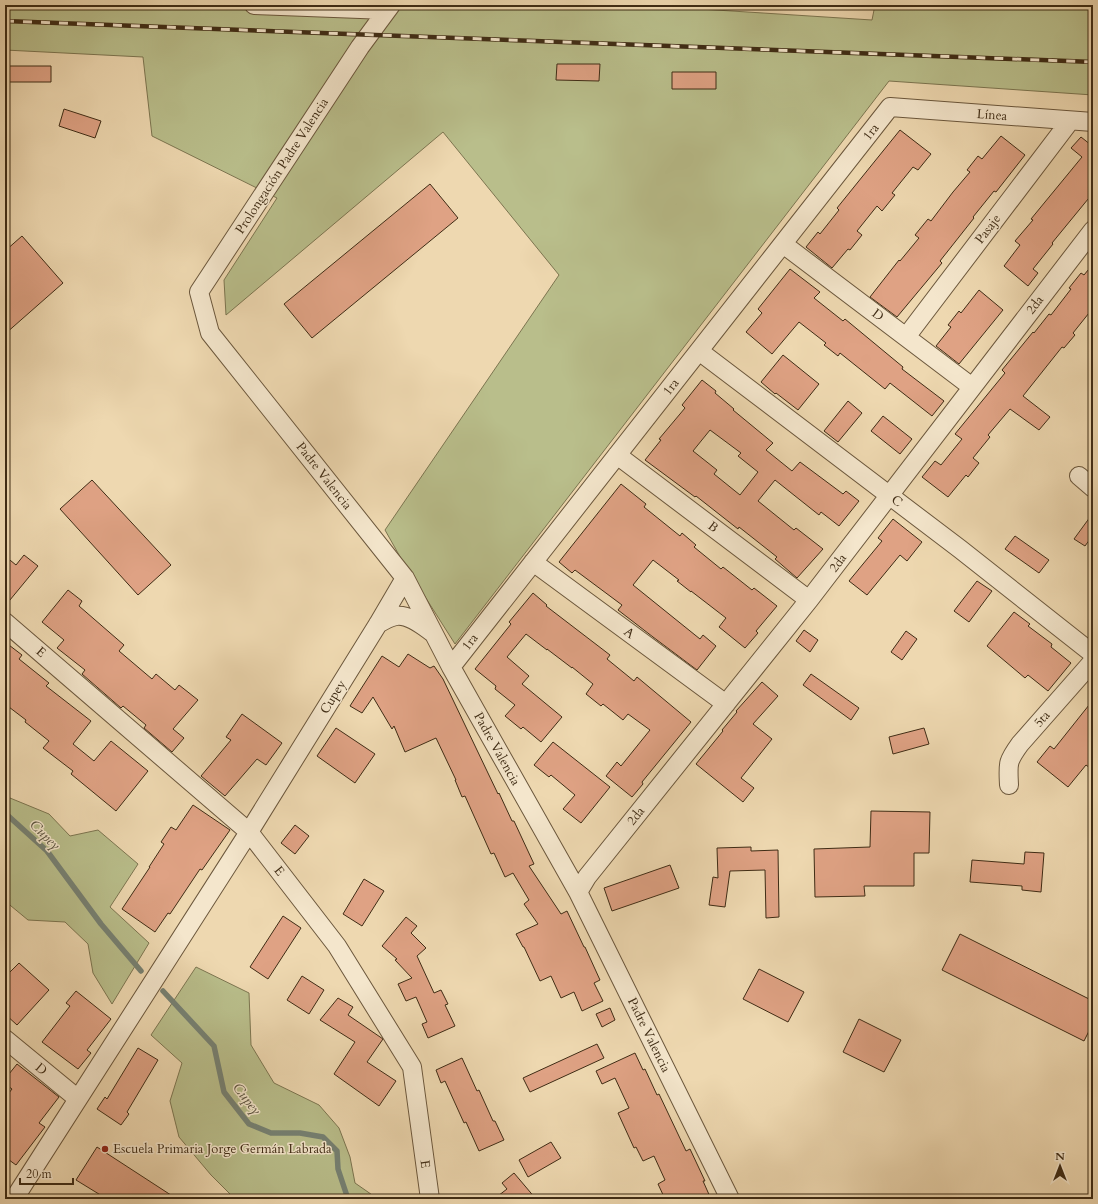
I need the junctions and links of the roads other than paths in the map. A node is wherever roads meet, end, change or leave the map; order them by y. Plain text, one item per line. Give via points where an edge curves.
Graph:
1 (254, 5) edge
2 (389, 7) edge
3 (890, 107) joint
4 (1070, 121) junction
5 (1093, 122) edge
6 (1093, 230) edge
7 (783, 244) junction
8 (210, 333) joint
9 (906, 337) junction
10 (699, 351) junction
11 (972, 387) junction
12 (617, 455) junction
13 (1079, 476) dead end
14 (1093, 488) edge
15 (889, 495) junction
16 (533, 562) junction
17 (405, 578) junction
18 (809, 600) junction
19 (5, 622) edge
20 (378, 624) junction
21 (433, 633) junction
22 (1093, 654) edge
23 (1093, 661) edge
24 (451, 666) junction
25 (726, 704) junction
26 (1009, 785) dead end
27 (249, 832) junction
28 (578, 892) junction
29 (5, 1039) edge
30 (78, 1099) junction
31 (14, 1199) edge
32 (430, 1199) edge
33 (730, 1199) edge

1 - 2 street
2 - 8 street, Prolongación Padre Valencia via 199,292
3 - 4 street, Línea
3 - 7 street, 1ra
4 - 5 street, Línea
4 - 9 street, Pasaje
6 - 11 street, 2da
7 - 9 street, D
7 - 10 street, 1ra
8 - 17 street, Padre Valencia
9 - 11 street, D
10 - 12 street, 1ra
10 - 15 street, C
11 - 15 street, 2da
12 - 16 street, 1ra
12 - 18 street, B
13 - 14 street
15 - 18 street, 2da
15 - 22 street, C
16 - 24 street, 1ra
16 - 25 street, A
17 - 20 street, Cupey
17 - 21 street, Padre Valencia
18 - 25 street, 2da
19 - 27 street, E
20 - 21 street via 395,616 405,617
20 - 27 street, Cupey
21 - 24 street, Padre Valencia
23 - 26 street, 5ta via 1020,744 1008,764
24 - 28 street, Padre Valencia
25 - 28 street, 2da via 587,877
27 - 30 street, Cupey
27 - 32 street, E via 337,946 412,1066
28 - 33 street, Padre Valencia
29 - 30 street, D
30 - 31 street, Cupey

